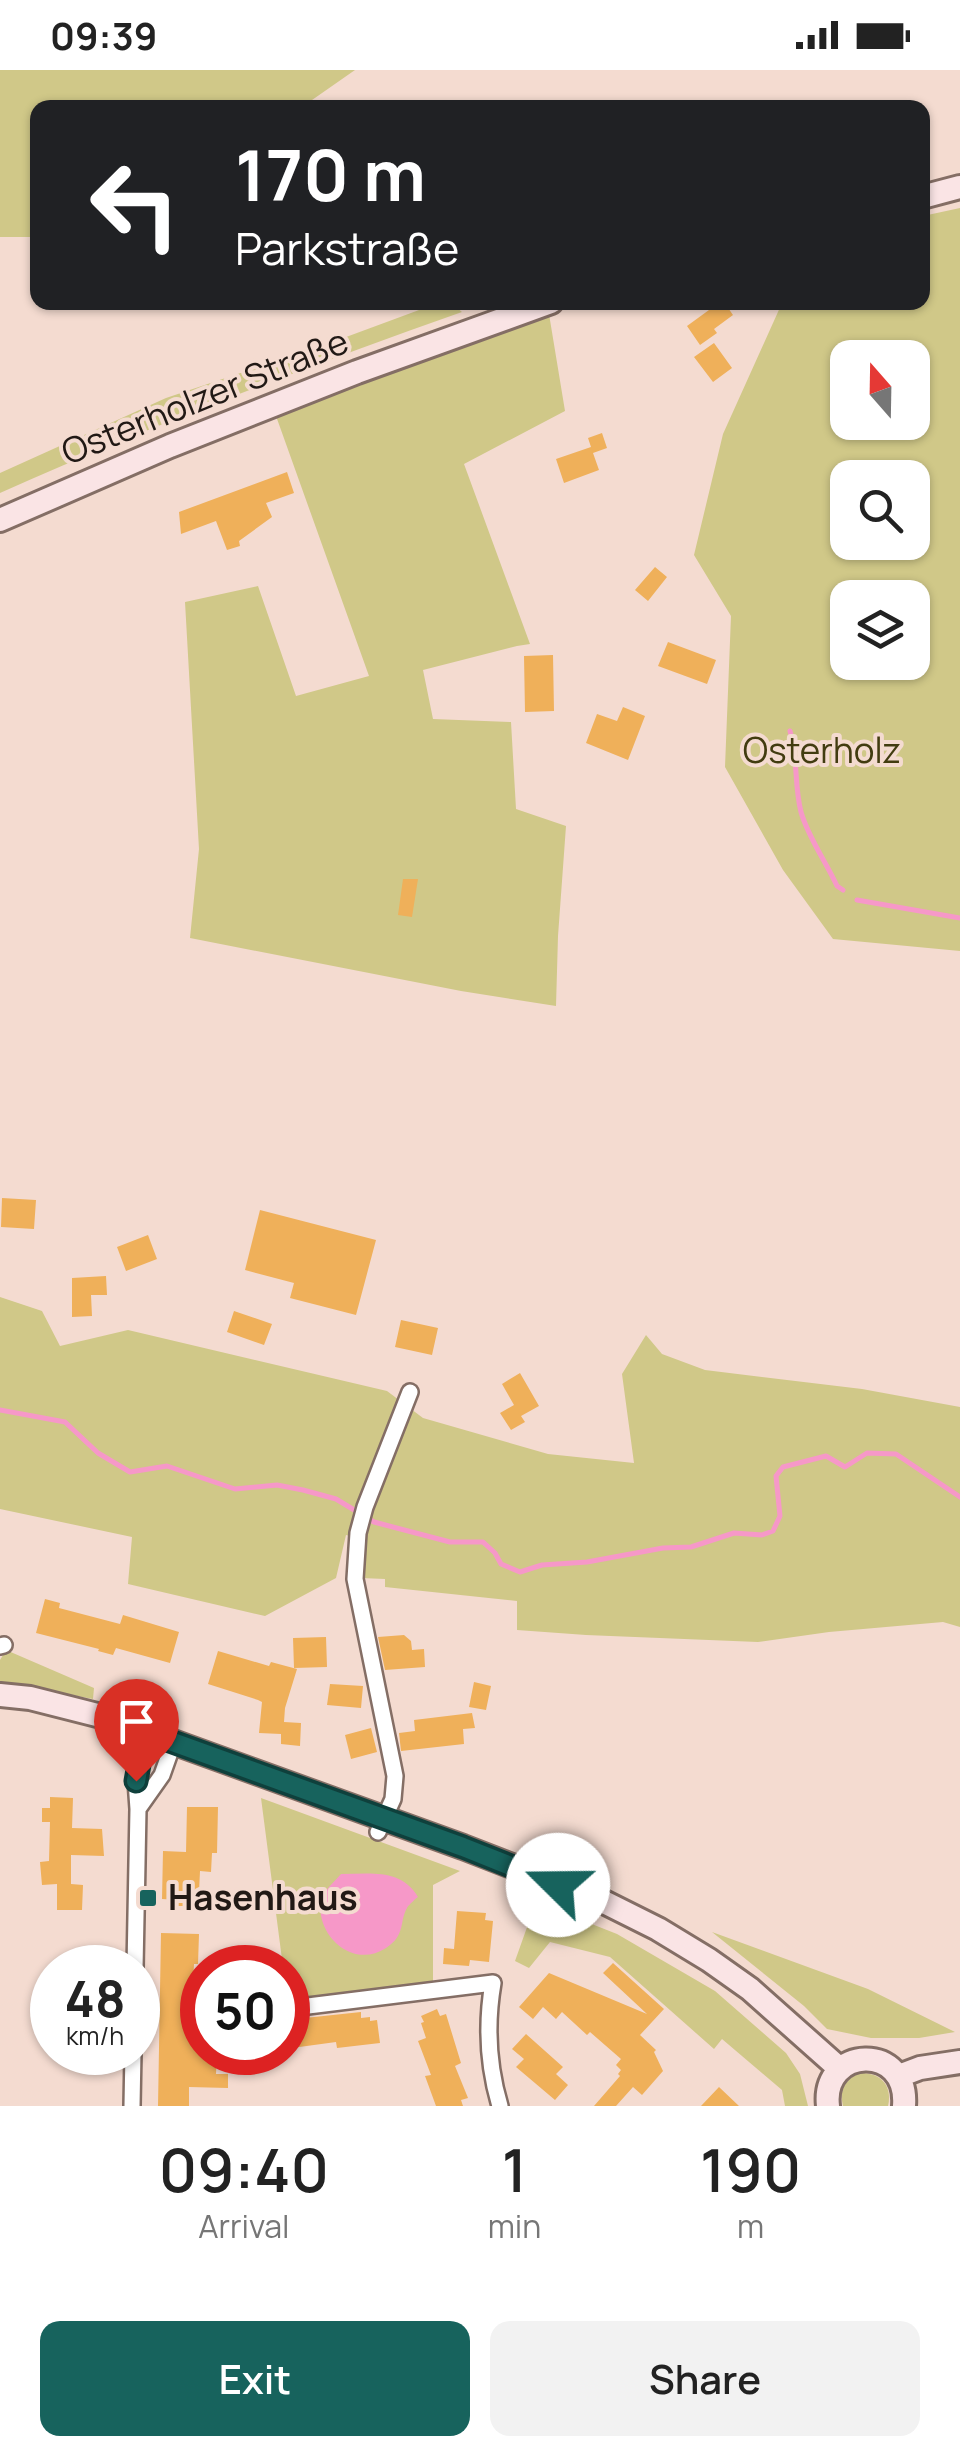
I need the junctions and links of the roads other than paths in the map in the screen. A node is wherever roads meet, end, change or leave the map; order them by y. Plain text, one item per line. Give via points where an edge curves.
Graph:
1 (960, 187) edge
2 (930, 195) edge
3 (529, 310) edge
4 (0, 520) edge
5 (410, 1392) dead end
6 (0, 1696) edge
7 (145, 1732) junction
8 (174, 1741) junction
9 (138, 1808) junction
10 (380, 1825) junction
11 (135, 1945) edge
12 (310, 2006) edge
13 (960, 2062) edge
14 (840, 2068) junction
15 (133, 2075) edge
16 (899, 2076) junction
17 (132, 2106) edge
18 (500, 2106) edge
19 (828, 2106) edge
20 (904, 2106) edge

1 - 2 main road
3 - 4 main road, Osterholzer Straße via 170,446
5 - 10 street via 358,1532 355,1580 395,1776
6 - 7 main road via 30,1698
7 - 8 main road
7 - 9 street
8 - 9 street via 162,1775
8 - 10 main road
9 - 11 street
10 - 14 main road via 604,1902 658,1929 750,1989
12 - 18 street via 493,1983 488,2030
13 - 16 main road
14 - 16 main road via 870,2059
14 - 19 main road via 828,2089
15 - 17 street
16 - 20 main road

